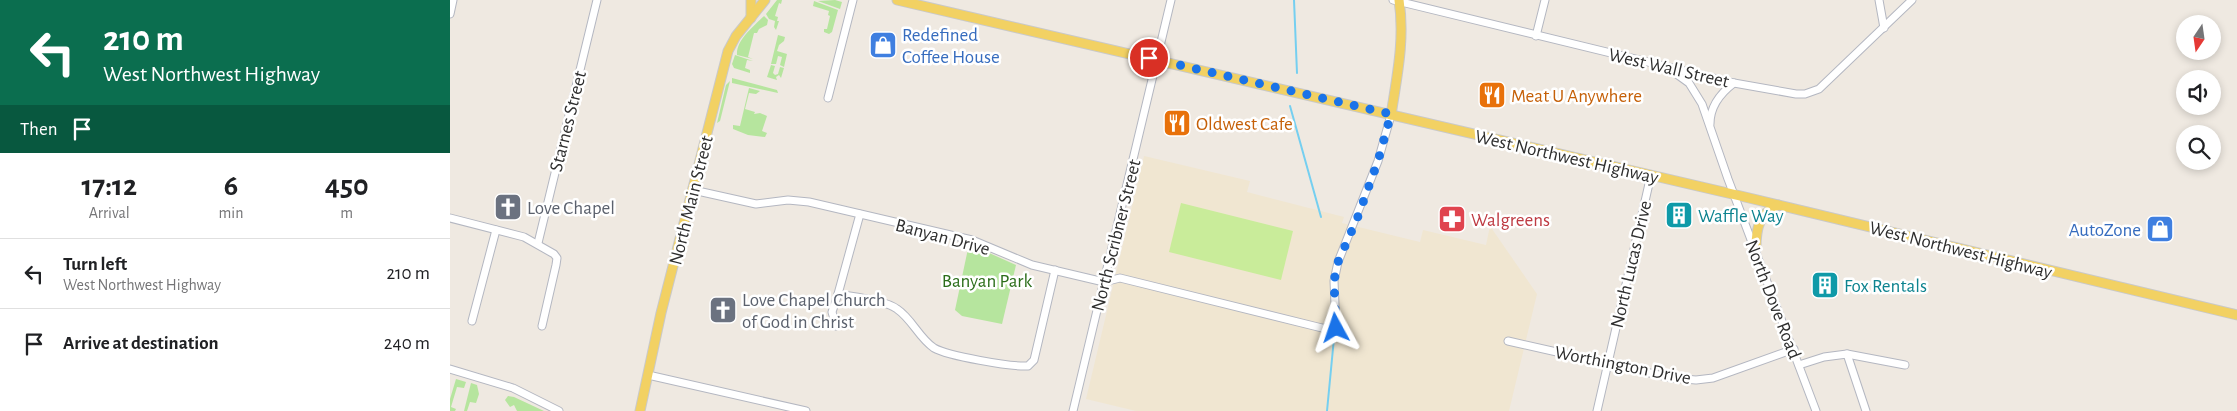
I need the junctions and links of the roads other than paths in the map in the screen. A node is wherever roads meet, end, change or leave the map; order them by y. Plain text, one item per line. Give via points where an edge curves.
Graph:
1 (453, 0) edge
2 (597, 0) edge
3 (751, 0) edge
4 (765, 0) edge
5 (853, 0) edge
6 (897, 0) edge
7 (1171, 0) edge
8 (1545, 0) edge
9 (1879, 0) edge
10 (1912, 0) edge
11 (1397, 1) edge
12 (450, 14) edge
13 (752, 18) junction
14 (1884, 28) junction
15 (1536, 36) junction
16 (1158, 60) junction
17 (1665, 66) junction
18 (1734, 83) junction
19 (828, 98) dead end
20 (1391, 114) junction
21 (1710, 126) junction
22 (1651, 175) junction
23 (693, 190) junction
24 (1732, 191) junction
25 (1778, 205) junction
26 (860, 214) junction
27 (450, 218) edge
28 (496, 230) junction
29 (538, 243) junction
30 (1756, 248) junction
31 (1056, 270) junction
32 (1104, 282) junction
33 (838, 294) junction
34 (2237, 315) edge
35 (472, 321) dead end
36 (542, 326) dead end
37 (836, 326) dead end
38 (1508, 341) dead end
39 (1794, 349) junction
40 (1847, 354) junction
41 (1607, 364) junction
42 (1799, 364) junction
43 (1905, 365) dead end
44 (450, 369) edge
45 (648, 374) junction
46 (559, 411) edge
47 (640, 411) edge
48 (806, 411) edge
49 (1073, 411) edge
50 (1597, 411) edge
51 (1816, 411) edge
52 (1866, 411) edge

1 - 12 street
2 - 29 street, Starnes Street
3 - 13 main road
4 - 13 main road, North Main Street
5 - 19 street
6 - 16 main road, West Northwest Highway
7 - 16 street, North Scribner Street
8 - 15 street
9 - 14 street
10 - 14 street, West Wall Street
11 - 15 street, West Wall Street
11 - 20 main road via 1401,29 1400,67
13 - 23 main road, North Main Street via 728,51
14 - 18 street, West Wall Street via 1819,89 1796,94
15 - 17 street, West Wall Street
16 - 20 main road, West Northwest Highway
16 - 32 street, North Scribner Street
17 - 18 street, West Wall Street
17 - 21 street, North Dove Road via 1689,83
18 - 21 street via 1718,100 1710,117
20 - 22 main road, West Northwest Highway
20 - 32 street, Banyan Drive via 1378,161 1338,262 1334,281 1336,328 1322,328 1120,278
21 - 24 street, North Dove Road
22 - 24 main road, West Northwest Highway
22 - 41 street, North Lucas Drive
23 - 26 street, Banyan Drive via 756,204 796,199
23 - 45 main road, North Main Street
24 - 25 main road, West Northwest Highway
24 - 30 street, North Dove Road
25 - 30 main road via 1768,210 1757,226
25 - 34 main road, West Northwest Highway
26 - 31 street, Banyan Drive via 972,240 1019,261
26 - 33 street
27 - 28 street
28 - 29 street
28 - 35 street
29 - 36 street via 557,258
30 - 39 street, North Dove Road
31 - 32 street, Banyan Drive
31 - 33 street via 1034,360 1028,366 968,357 935,348 897,309
32 - 49 street, North Scribner Street
33 - 37 street via 832,312
38 - 41 street, Worthington Drive
39 - 41 street, Worthington Drive via 1713,378 1696,380
39 - 42 street, North Dove Road
40 - 42 street
40 - 43 street
40 - 52 street
41 - 50 street, North Lucas Drive
42 - 51 street, North Dove Road
44 - 46 street via 513,388
45 - 47 main road, North Main Street
45 - 48 street

